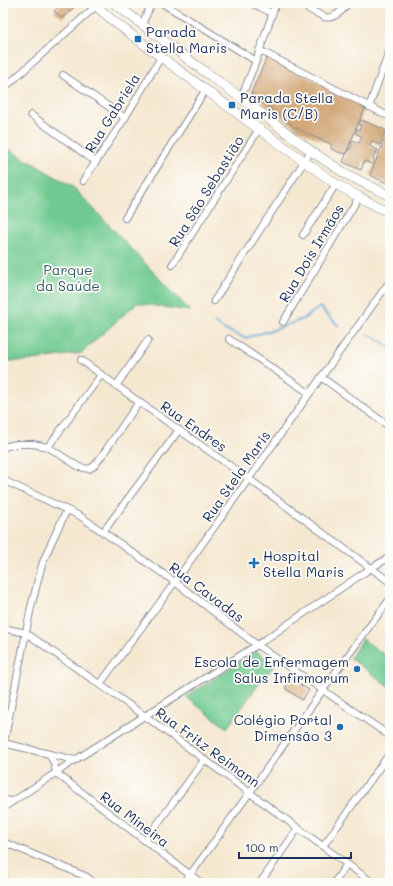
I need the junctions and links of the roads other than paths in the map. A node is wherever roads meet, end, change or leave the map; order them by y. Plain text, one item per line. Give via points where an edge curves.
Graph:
1 (114, 3) edge
2 (152, 3) edge
3 (162, 3) edge
4 (251, 3) edge
5 (276, 3) edge
6 (297, 3) edge
7 (348, 3) edge
8 (95, 4) edge
9 (272, 13) junction
10 (142, 24) junction
11 (390, 49) edge
12 (259, 50) junction
13 (161, 57) junction
14 (256, 61) junction
15 (63, 75) dead end
16 (3, 89) edge
17 (206, 89) junction
18 (241, 98) junction
19 (369, 106) junction
20 (31, 115) dead end
21 (390, 117) edge
22 (125, 118) junction
23 (259, 129) junction
24 (311, 151) junction
25 (305, 161) junction
26 (96, 162) junction
27 (83, 181) dead end
28 (336, 184) junction
29 (390, 196) edge
30 (359, 197) junction
31 (390, 213) edge
32 (124, 218) dead end
33 (303, 236) dead end
34 (172, 265) dead end
35 (390, 281) edge
36 (214, 301) dead end
37 (283, 322) dead end
38 (229, 339) dead end
39 (148, 340) dead end
40 (81, 360) dead end
41 (101, 375) junction
42 (321, 377) junction
43 (116, 386) junction
44 (309, 393) junction
45 (139, 402) junction
46 (390, 427) edge
47 (179, 430) junction
48 (3, 447) edge
49 (48, 447) junction
50 (249, 478) junction
51 (3, 480) edge
52 (67, 510) junction
53 (103, 532) junction
54 (390, 557) edge
55 (371, 568) junction
56 (175, 582) junction
57 (390, 582) edge
58 (390, 599) edge
59 (3, 628) edge
60 (26, 633) junction
61 (257, 645) junction
62 (100, 684) junction
63 (324, 690) junction
64 (145, 716) junction
65 (390, 736) edge
66 (3, 744) edge
67 (390, 753) edge
68 (49, 754) junction
69 (75, 760) junction
70 (204, 760) junction
71 (56, 773) junction
72 (250, 792) junction
73 (3, 800) edge
74 (14, 801) junction
75 (3, 808) edge
76 (298, 828) junction
77 (145, 841) junction
78 (3, 842) edge
79 (323, 846) junction
80 (347, 864) junction
81 (190, 875) junction
82 (3, 877) edge
83 (5, 883) edge
84 (94, 883) edge
85 (184, 883) edge
86 (201, 883) edge
87 (260, 883) edge
88 (334, 883) edge
89 (373, 883) edge

1 - 10 main road
2 - 10 street
3 - 14 street
4 - 9 street
5 - 9 street
6 - 7 street via 328,18 341,12
8 - 13 main road
8 - 16 street
9 - 12 street
10 - 18 main road
11 - 19 street
12 - 14 street
12 - 19 street
13 - 17 main road
13 - 22 street, Rua Gabriela
14 - 18 street
15 - 22 street
17 - 23 main road
17 - 32 street
18 - 24 main road
19 - 21 street
20 - 26 street
22 - 26 street, Rua Gabriela
23 - 25 main road
23 - 34 street, Rua São Sebastião
24 - 25 street
24 - 29 main road via 346,174
25 - 28 main road
25 - 36 street
26 - 27 street, Rua Gabriela
28 - 30 main road
28 - 33 street
30 - 31 main road
30 - 37 street, Rua Dois Irmãos
35 - 42 street, Rua Stela Maris
38 - 44 street
39 - 43 street
40 - 41 street, Rua Endres
41 - 43 street, Rua Endres
41 - 49 street
42 - 44 street, Rua Stela Maris
42 - 46 street
43 - 45 street, Rua Endres
44 - 50 street, Rua Stela Maris
45 - 47 street, Rua Endres
45 - 49 street via 101,457 89,469 79,467
47 - 50 street, Rua Endres
47 - 53 street
48 - 49 street via 17,444
50 - 55 street, Rua Endres
50 - 56 street, Rua Stela Maris
51 - 52 street, Rua Cavadas
52 - 53 street, Rua Cavadas
52 - 60 street via 42,566
53 - 56 street, Rua Cavadas
54 - 55 street
55 - 57 street, Rua Endres
55 - 61 street
56 - 61 street, Rua Cavadas
56 - 62 street, Rua Stela Maris
58 - 63 street
59 - 60 street
60 - 62 street, Rua Fritz Reimann
60 - 66 street
61 - 63 street, Rua Cavadas
61 - 64 street
62 - 64 street, Rua Fritz Reimann
63 - 65 street, Rua Cavadas
63 - 72 street
64 - 69 street
64 - 70 street, Rua Fritz Reimann
66 - 68 street
67 - 79 street
68 - 69 street
68 - 71 street
69 - 71 street
70 - 72 street, Rua Fritz Reimann
70 - 77 street
71 - 74 street
71 - 77 street, Rua Mineira
72 - 76 street, Rua Fritz Reimann
72 - 81 street
73 - 74 street
74 - 75 street
76 - 79 street, Rua Fritz Reimann
76 - 87 street
77 - 81 street, Rua Mineira
78 - 84 street via 87,877
79 - 80 street, Rua Fritz Reimann
80 - 88 street
80 - 89 street, Rua Fritz Reimann
81 - 85 street
81 - 86 street, Rua Mineira
82 - 83 street

